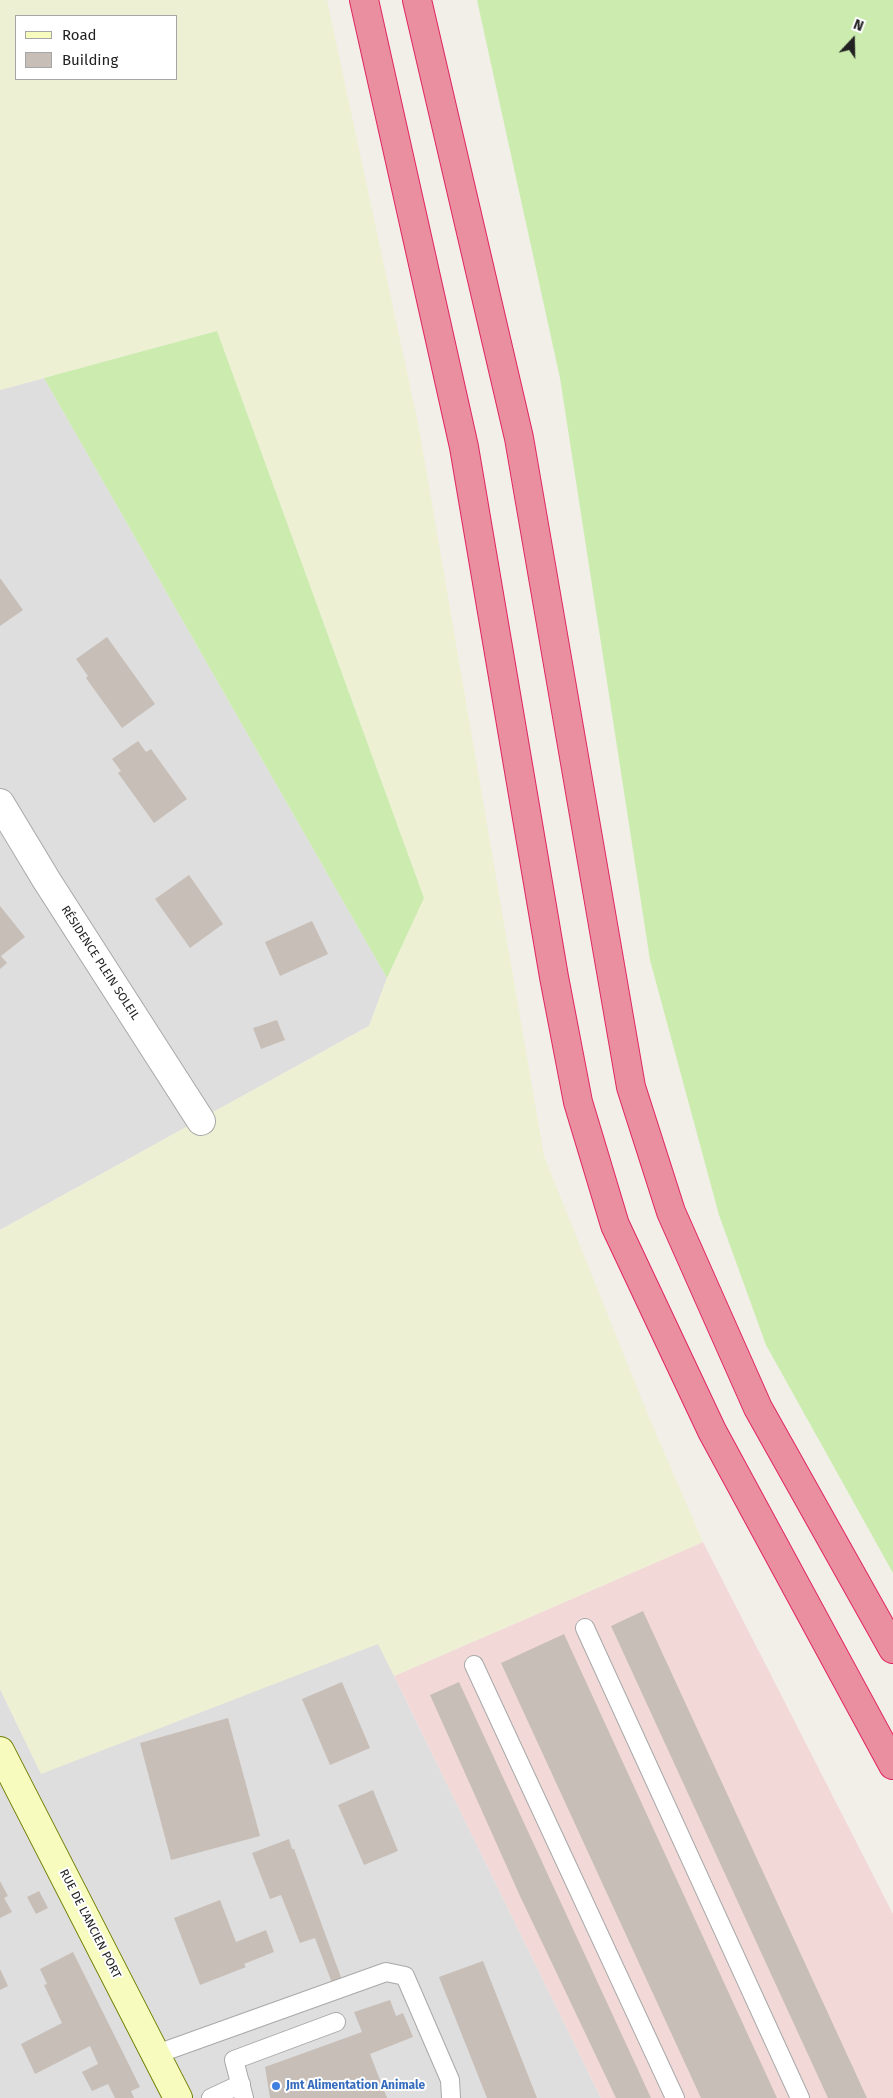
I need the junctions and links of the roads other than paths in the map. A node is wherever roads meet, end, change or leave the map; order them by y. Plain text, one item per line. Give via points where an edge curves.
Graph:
1 (364, 0) edge
2 (417, 0) edge
3 (0, 803) edge
4 (201, 1121) dead end
5 (585, 1628) dead end
6 (893, 1649) edge
7 (474, 1665) dead end
8 (0, 1751) edge
9 (893, 1765) edge
10 (336, 2022) dead end
11 (157, 2054) junction
12 (243, 2091) edge
13 (178, 2098) edge
14 (211, 2098) edge
15 (452, 2098) edge
16 (676, 2098) edge
17 (800, 2098) edge

1 - 9 highway via 464,447 578,1102 615,1225 712,1431
2 - 6 highway via 520,438 631,1087 670,1212 758,1408
3 - 4 street, RÉSIDENCE PLEIN SOLEIL
5 - 17 lane
7 - 16 lane
8 - 11 main road, RUE DE L'ANCIEN PORT
10 - 12 lane via 234,2060
11 - 13 main road, RUE DE L'ANCIEN PORT
11 - 15 lane via 386,1972 406,1976 450,2080
12 - 14 lane

